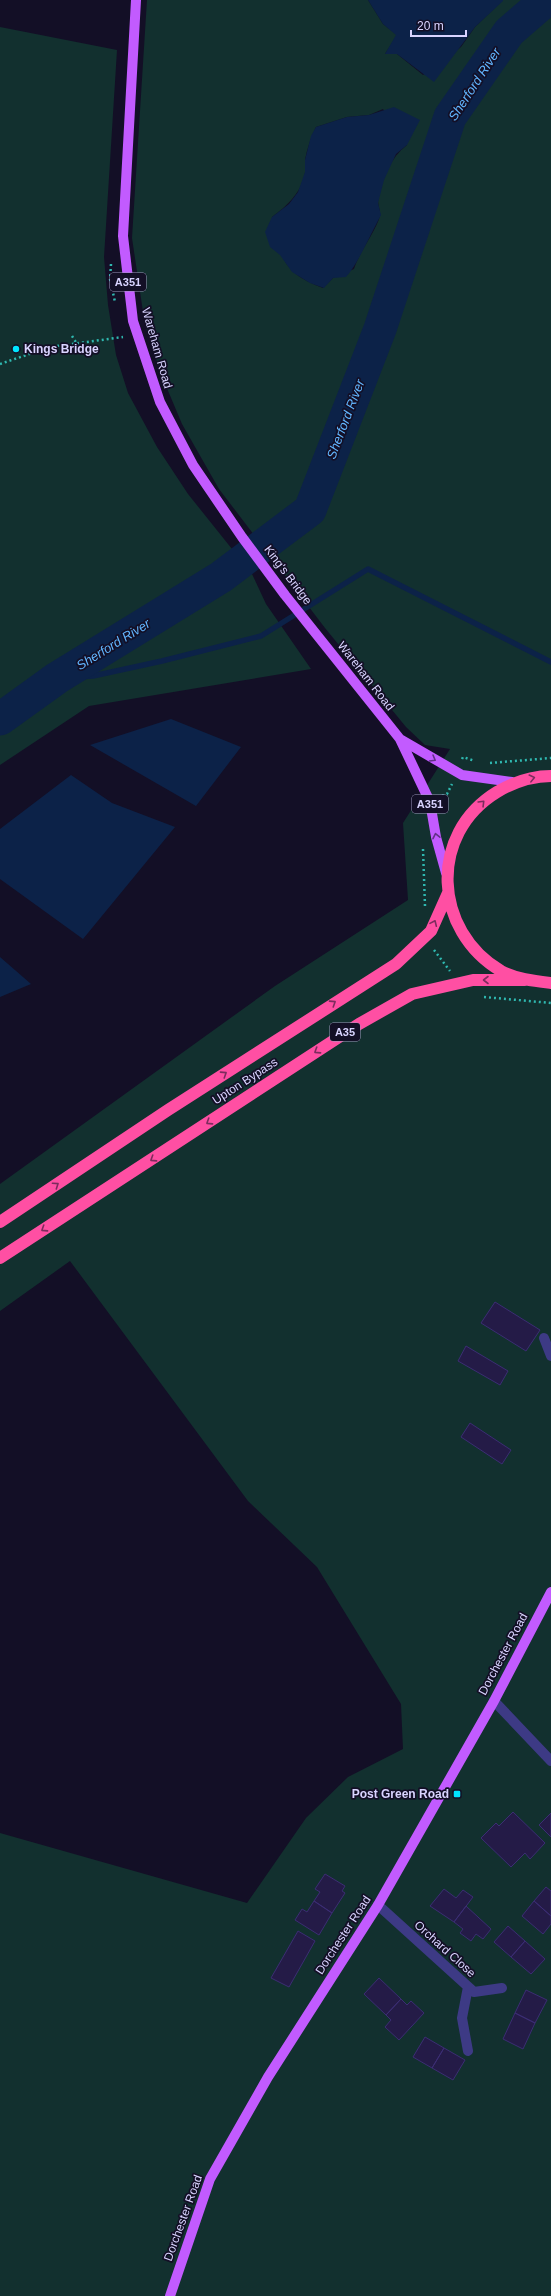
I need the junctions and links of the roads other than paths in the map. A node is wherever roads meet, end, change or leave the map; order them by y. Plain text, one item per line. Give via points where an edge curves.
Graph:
1 (136, 0) edge
2 (242, 537) joint
3 (313, 630) joint
4 (400, 739) junction
5 (551, 776) edge
6 (512, 782) junction
7 (446, 873) junction
8 (448, 893) junction
9 (525, 980) junction
10 (551, 983) edge
11 (0, 1222) edge
12 (0, 1258) edge
13 (544, 1338) dead end
14 (551, 1356) edge
15 (551, 1592) edge
16 (494, 1701) junction
17 (551, 1761) edge
18 (378, 1906) junction
19 (468, 1987) junction
20 (502, 1988) dead end
21 (468, 2051) dead end
22 (170, 2296) edge

1 - 2 main road, Wareham Road / A351 via 123,236 133,321 163,408 193,465
2 - 3 main road, King's Bridge / A351
3 - 4 main road, Wareham Road / A351
4 -> 6 main road, Wareham Road / A351 via 458,773
7 -> 4 main road, Wareham Road / A351 via 430,802
6 -> 5 highway
7 -> 6 highway via 451,846 462,825 484,800
7 - 8 highway
8 - 9 highway via 454,916 466,938 482,957 502,971
11 -> 8 highway, Upton Bypass / A35 via 168,1110 396,964 431,931
9 - 10 highway
9 -> 12 highway, Upton Bypass / A35 via 474,980 412,994 359,1024
13 - 14 street
15 - 16 main road, Dorchester Road
16 - 17 street
16 - 18 main road, Dorchester Road
18 - 19 street, Orchard Close
18 - 22 main road, Dorchester Road via 268,2077 210,2179
19 - 20 street, Orchard Close via 474,1992
19 - 21 street via 462,2018

